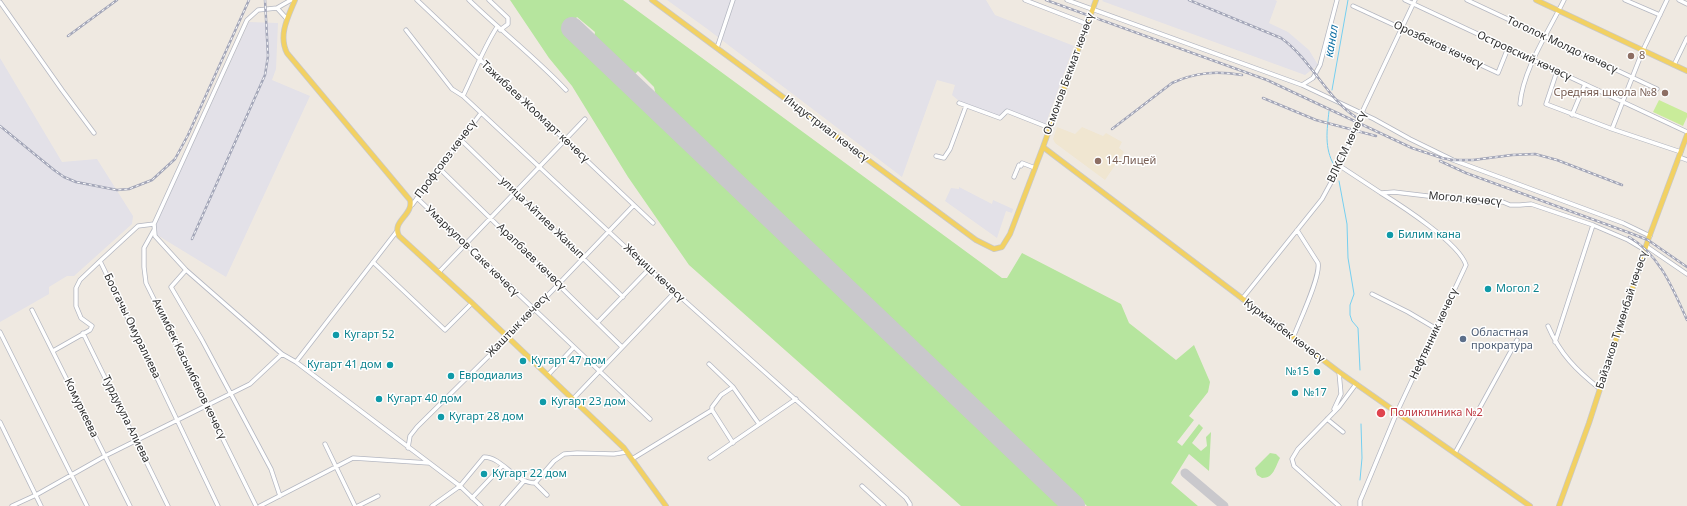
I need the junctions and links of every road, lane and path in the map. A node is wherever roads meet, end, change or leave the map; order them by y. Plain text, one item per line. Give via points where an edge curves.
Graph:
1 (291, 0) edge
2 (295, 0) edge
3 (417, 0) edge
4 (469, 0) edge
5 (489, 0) edge
6 (652, 0) edge
7 (733, 0) edge
8 (1025, 0) edge
9 (1067, 0) edge
10 (1096, 0) edge
11 (1337, 0) edge
12 (1405, 0) edge
13 (1467, 0) edge
14 (1536, 0) edge
15 (1564, 0) edge
16 (1625, 0) edge
17 (1667, 0) edge
18 (1679, 0) edge
19 (0, 2) edge
20 (1414, 2) edge
21 (1687, 4) edge
22 (1353, 6) dead end
23 (277, 8) junction
24 (1093, 9) junction
25 (1559, 10) junction
26 (1660, 15) junction
27 (287, 19) junction
28 (1087, 24) junction
29 (1401, 28) junction
30 (498, 29) junction
31 (406, 30) dead end
32 (1545, 37) junction
33 (1687, 38) edge
34 (717, 48) junction
35 (1508, 48) junction
36 (1644, 50) junction
37 (480, 60) junction
38 (1534, 60) junction
39 (1674, 64) junction
40 (1557, 71) junction
41 (1687, 71) edge
42 (1632, 78) junction
43 (1585, 84) junction
44 (1302, 85) junction
45 (1657, 89) dead end
46 (566, 90) dead end
47 (463, 96) junction
48 (1622, 102) junction
49 (958, 103) dead end
50 (1520, 104) dead end
51 (966, 106) junction
52 (481, 113) junction
53 (1362, 113) junction
54 (1572, 114) junction
55 (585, 119) dead end
56 (1050, 128) junction
57 (1612, 129) junction
58 (94, 133) dead end
59 (1687, 133) edge
60 (461, 140) junction
61 (565, 140) junction
62 (1043, 148) junction
63 (1680, 154) junction
64 (936, 156) dead end
65 (1687, 160) edge
66 (1340, 166) junction
67 (540, 167) junction
68 (439, 168) junction
69 (1035, 168) junction
70 (1014, 177) dead end
71 (515, 193) junction
72 (1381, 193) junction
73 (417, 198) junction
74 (412, 205) junction
75 (634, 205) junction
76 (491, 218) junction
77 (653, 223) dead end
78 (154, 224) junction
79 (1593, 225) junction
80 (154, 230) junction
81 (1297, 230) junction
82 (396, 231) junction
83 (609, 231) junction
84 (1650, 236) junction
85 (466, 244) junction
86 (1002, 247) joint
87 (1645, 248) junction
88 (583, 258) junction
89 (100, 261) junction
90 (373, 262) junction
91 (648, 269) junction
92 (186, 270) junction
93 (439, 272) junction
94 (1687, 274) edge
95 (558, 284) junction
96 (674, 293) junction
97 (1372, 294) dead end
98 (622, 297) junction
99 (1242, 299) junction
100 (472, 303) junction
101 (534, 309) junction
102 (32, 310) dead end
103 (598, 322) junction
104 (1548, 326) dead end
105 (1435, 328) junction
106 (0, 332) edge
107 (83, 333) junction
108 (508, 337) junction
109 (1293, 338) junction
110 (1517, 340) dead end
111 (1555, 342) junction
112 (574, 347) junction
113 (622, 347) junction
114 (53, 351) junction
115 (282, 354) junction
116 (296, 362) junction
117 (709, 364) dead end
118 (599, 371) junction
119 (1339, 372) junction
120 (548, 375) junction
121 (1356, 384) junction
122 (733, 387) junction
123 (1600, 389) junction
124 (232, 394) junction
125 (573, 398) junction
126 (796, 399) junction
127 (207, 406) junction
128 (712, 410) junction
129 (1397, 412) junction
130 (1332, 414) junction
131 (650, 419) dead end
132 (1327, 419) junction
133 (177, 421) junction
134 (0, 422) edge
135 (759, 424) junction
136 (1343, 432) dead end
137 (136, 441) junction
138 (732, 443) junction
139 (325, 444) dead end
140 (408, 448) junction
141 (627, 452) junction
142 (1455, 453) junction
143 (105, 456) junction
144 (710, 458) dead end
145 (632, 459) junction
146 (429, 463) junction
147 (502, 466) junction
148 (336, 467) junction
149 (72, 475) junction
150 (524, 481) junction
151 (535, 483) junction
152 (460, 486) junction
153 (862, 486) dead end
154 (36, 495) junction
155 (547, 495) dead end
156 (280, 496) junction
157 (378, 496) dead end
158 (472, 498) junction
159 (12, 506) edge
160 (41, 506) edge
161 (87, 506) edge
162 (130, 506) edge
163 (168, 506) edge
164 (218, 506) edge
165 (256, 506) edge
166 (260, 506) edge
167 (355, 506) edge
168 (358, 506) edge
169 (432, 506) edge
170 (480, 506) edge
171 (502, 506) edge
172 (666, 506) edge
173 (884, 506) edge
174 (910, 506) edge
175 (1339, 506) edge
176 (1360, 506) edge
177 (1530, 506) edge
178 (1559, 506) edge

1 - 23 street
2 - 27 main road
3 - 37 street, Тажибаев Жоомарт көчөсү
4 - 30 street
5 - 30 street via 508,18 508,24
6 - 34 main road, Индустриал көчөсү
7 - 34 street
8 - 28 street
9 - 24 street
10 - 24 main road, Осмонов Бекмат көчөсү
11 - 44 street via 1320,65 1313,78
12 - 20 street, Островский көчөсү
13 - 32 street, Тоголок Молдо көчөсү
14 - 25 main road
15 - 25 street
16 - 26 street
17 - 26 street
18 - 21 street
19 - 58 street
20 - 29 street, ВЛКСМ көчөсү
20 - 35 street, Островский көчөсү
22 - 29 street, Орозбеков көчөсү
23 - 27 street
23 - 78 street via 258,10 247,20
24 - 28 main road, Осмонов Бекмат көчөсү
24 - 44 street
25 - 32 street
25 - 36 main road
26 - 36 street
27 - 74 main road via 283,35 287,53 407,195
28 - 56 main road, Осмонов Бекмат көчөсү
29 - 35 street, Орозбеков көчөсү via 1498,73
29 - 53 street, ВЛКСМ көчөсү
30 - 37 street via 487,43
30 - 46 street
31 - 47 street, Жеңиш көчөсү via 452,89
32 - 38 street
32 - 42 street, Тоголок Молдо көчөсү
33 - 39 street
34 - 86 main road, Индустриал көчөсү via 976,240 994,249
35 - 38 street, Островский көчөсү
36 - 39 main road
36 - 42 street
37 - 47 street
37 - 61 street, Тажибаев Жоомарт көчөсү
38 - 40 street, Островский көчөсү
38 - 50 street via 1521,91
39 - 41 main road
40 - 43 street, Островский көчөсү
40 - 54 street via 1546,104
42 - 45 street, Тоголок Молдо көчөсү
42 - 48 street
43 - 48 street, Островский көчөсү
43 - 54 street
44 - 53 street
47 - 52 street, Жеңиш көчөсү
48 - 57 street
48 - 59 street, Островский көчөсү
49 - 51 street
51 - 56 street via 1000,118 1007,111
51 - 64 street via 950,148 944,158
52 - 60 street, Профсоюз көчөсү
52 - 67 street, Жеңиш көчөсү
53 - 66 street, ВЛКСМ көчөсү
53 - 84 street via 1453,160 1623,223
54 - 57 street
55 - 61 street
56 - 62 main road, Осмонов Бекмат көчөсү
57 - 63 street
59 - 63 main road, Байзаков Түмөнбай көчөсү
60 - 68 street, Профсоюз көчөсү
60 - 71 street, улица Айтиев Жакып
61 - 67 street
61 - 75 street, Тажибаев Жоомарт көчөсү
62 - 69 main road, Осмонов Бекмат көчөсү
62 - 99 main road, Курманбек көчөсү
63 - 65 street
63 - 84 main road, Байзаков Түмөнбай көчөсү
66 - 72 street
66 - 81 street, ВЛКСМ көчөсү via 1322,199
67 - 71 street
67 - 83 street, Жеңиш көчөсү
68 - 73 street, Профсоюз көчөсү
68 - 76 street, Арапбаев көчөсү
69 - 70 street via 1022,163
69 - 86 main road, Осмонов Бекмат көчөсү via 1010,234
71 - 76 street
71 - 88 street, улица Айтиев Жакып
72 - 79 street, Могол көчөсү via 1503,202 1510,205 1531,204
72 - 105 street, Нефтянник көчөсү via 1449,243 1465,261 1466,265
73 - 74 street, Профсоюз көчөсү
73 - 85 street, Умаркулов Саке көчөсү
74 - 82 main road
75 - 77 street, Тажибаев Жоомарт көчөсү
75 - 83 street, Жаштык көчөсү
76 - 85 street
76 - 95 street, Арапбаев көчөсү
78 - 80 street
78 - 89 street, Боогачы Омуралиева via 138,226
79 - 87 street, Могол көчөсү
79 - 111 street
80 - 92 street via 155,236
80 - 127 street, Акимбек Касымбеков көчөсү via 144,248 146,283
81 - 99 street, ВЛКСМ көчөсү
81 - 109 street via 1319,267
82 - 90 street
82 - 93 main road
83 - 88 street, Жаштык көчөсү
83 - 91 street, Жеңиш көчөсү
84 - 87 main road, Байзаков Түмөнбай көчөсү
85 - 93 street
85 - 101 street, Умаркулов Саке көчөсү
87 - 94 street, Могол көчөсү
87 - 123 main road, Байзаков Түмөнбай көчөсү
88 - 95 street, Жаштык көчөсү
88 - 98 street, улица Айтиев Жакып
89 - 107 street via 80,280 76,288 76,306 81,318 92,326
89 - 133 street, Боогачы Омуралиева
90 - 100 street via 445,330
90 - 116 street
91 - 96 street, Жеңиш көчөсү
91 - 98 street
92 - 115 street
92 - 124 street via 171,287
93 - 100 main road
95 - 101 street, Жаштык көчөсү
95 - 103 street, Арапбаев көчөсү
96 - 113 street
96 - 126 street, Жеңиш көчөсү
97 - 105 street
98 - 103 street
99 - 109 main road, Курманбек көчөсү
100 - 108 main road
101 - 108 street, Жаштык көчөсү
101 - 112 street, Умаркулов Саке көчөсү
102 - 114 street, Комуркеева
103 - 113 street, Арапбаев көчөсү
104 - 111 street
105 - 129 street, Нефтянник көчөсү
106 - 149 street
107 - 114 street
107 - 137 street, Турдукула Алиева
108 - 120 main road
108 - 140 street, Жаштык көчөсү via 417,428 410,436
109 - 119 main road, Курманбек көчөсү
110 - 142 street
111 - 123 street via 1565,357
112 - 118 street, Умаркулов Саке көчөсү
112 - 120 street
113 - 118 street
114 - 143 street, Комуркеева
115 - 116 street
115 - 124 street via 250,384
116 - 140 street
117 - 122 street
118 - 125 street
118 - 131 street, Умаркулов Саке көчөсү
119 - 121 main road, Курманбек көчөсү
119 - 130 street via 1341,394
120 - 125 main road
121 - 129 main road, Курманбек көчөсү
121 - 130 street
122 - 128 street via 721,395
122 - 135 street
123 - 178 main road, Байзаков Түмөнбай көчөсү
124 - 127 street
124 - 156 street via 271,469
125 - 141 main road
126 - 135 street
126 - 174 street, Жеңиш көчөсү via 906,498
127 - 133 street
127 - 165 street, Акимбек Касымбеков көчөсү
128 - 138 street
128 - 145 street
129 - 142 main road, Курманбек көчөсү
129 - 176 street, Нефтянник көчөсү
130 - 132 street
132 - 136 street
132 - 175 street via 1298,449 1292,462
133 - 137 street
133 - 164 street, Боогачы Омуралиева
134 - 154 street
135 - 138 street
137 - 143 street
137 - 163 street, Турдукула Алиева
138 - 144 street
139 - 148 street
140 - 146 street
141 - 145 main road
141 - 151 street via 564,454 554,461
142 - 177 main road, Курманбек көчөсү
143 - 149 street
143 - 162 street, Комуркеева
145 - 172 main road
146 - 148 street via 353,458
146 - 152 street
147 - 150 street
147 - 152 street via 489,457 484,457
147 - 158 street
148 - 156 street
148 - 167 street
149 - 154 street
149 - 161 street
150 - 151 street
150 - 171 street
151 - 155 street
152 - 158 street
152 - 169 street
153 - 173 street
154 - 159 street
154 - 160 street
156 - 166 street
157 - 168 street
158 - 170 street

